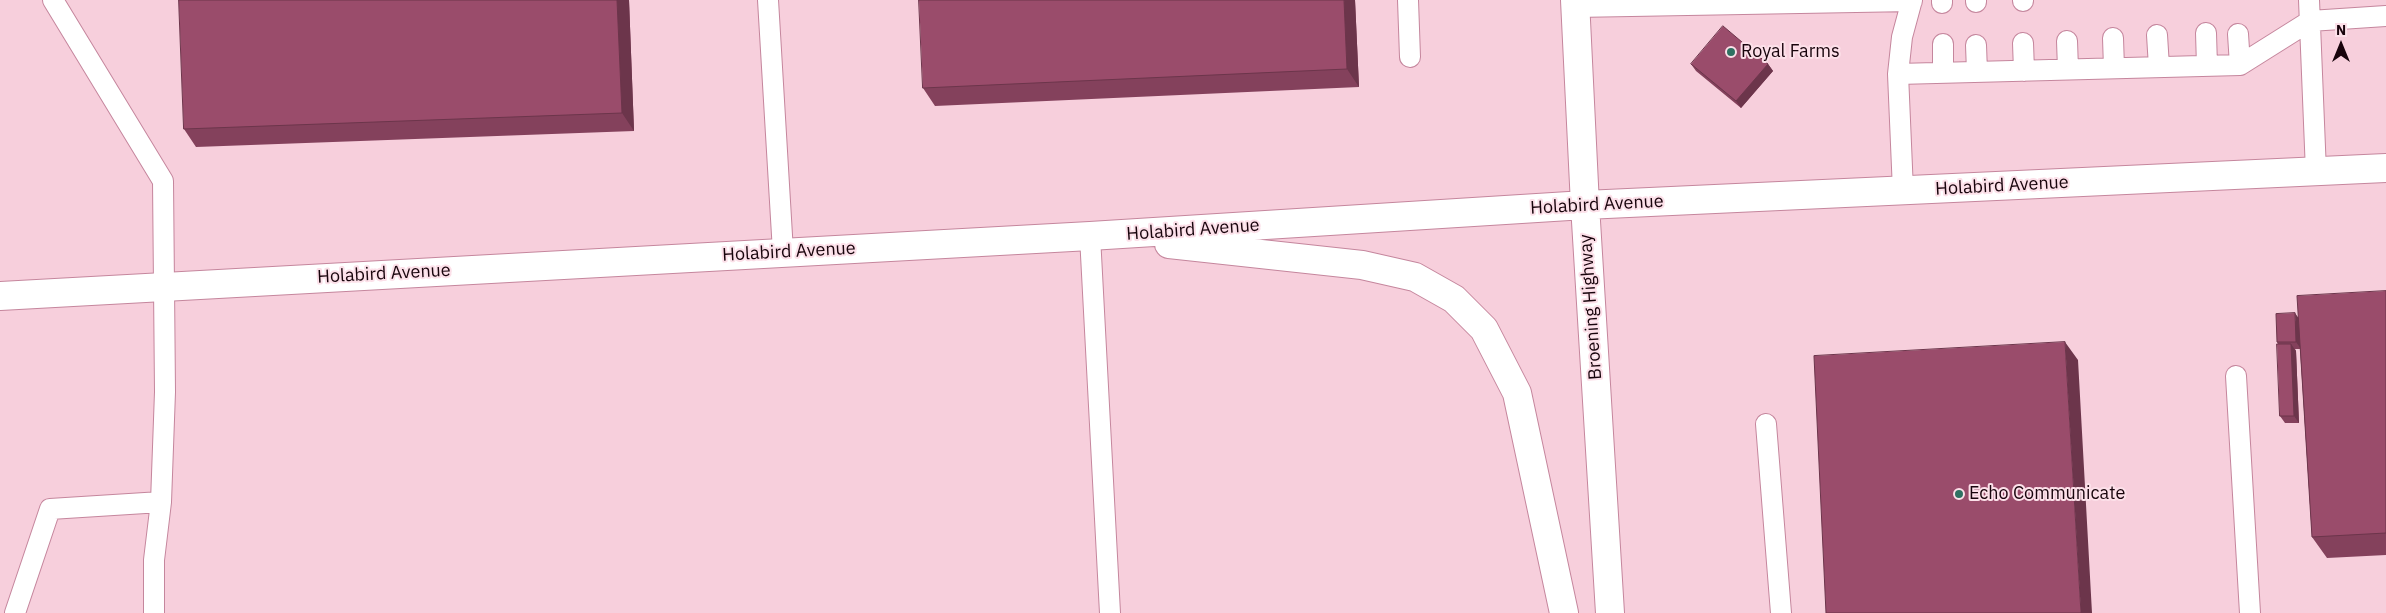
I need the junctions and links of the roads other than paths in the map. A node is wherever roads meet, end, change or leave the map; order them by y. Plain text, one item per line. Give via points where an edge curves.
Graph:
1 (53, 0) edge
2 (768, 0) edge
3 (1408, 0) edge
4 (1912, 0) edge
5 (2309, 0) edge
6 (1575, 4) edge
7 (2386, 16) edge
8 (2310, 21) junction
9 (2206, 33) dead end
10 (2238, 34) dead end
11 (2158, 35) dead end
12 (2113, 38) dead end
13 (2067, 41) dead end
14 (2023, 43) dead end
15 (1942, 44) dead end
16 (1976, 45) dead end
17 (1410, 57) dead end
18 (2240, 65) junction
19 (2206, 66) junction
20 (2159, 67) junction
21 (2114, 68) junction
22 (2068, 69) junction
23 (2024, 71) junction
24 (1977, 72) junction
25 (1942, 73) junction
26 (1898, 74) junction
27 (2386, 168) edge
28 (2316, 172) junction
29 (1903, 190) junction
30 (1585, 205) junction
31 (1090, 236) junction
32 (783, 252) junction
33 (162, 287) junction
34 (0, 296) edge
35 (2236, 376) dead end
36 (1766, 424) dead end
37 (161, 502) junction
38 (15, 613) edge
39 (154, 613) edge
40 (1110, 613) edge
41 (1564, 613) edge
42 (1610, 613) edge
43 (1781, 613) edge
44 (2250, 613) edge

1 - 33 lane via 162,181
2 - 32 lane
3 - 17 lane
4 - 6 lane
4 - 26 lane via 1902,37
5 - 8 lane
6 - 30 main road, Broening Highway
7 - 8 lane
8 - 18 lane
8 - 28 lane
9 - 19 lane
10 - 18 lane
11 - 20 lane
12 - 21 lane
13 - 22 lane
14 - 23 lane
15 - 25 lane
16 - 24 lane
18 - 19 lane
19 - 20 lane
20 - 21 lane
21 - 22 lane
22 - 23 lane
23 - 24 lane
24 - 25 lane
25 - 26 lane
26 - 29 lane
27 - 28 main road, Holabird Avenue
28 - 29 main road, Holabird Avenue
29 - 30 main road, Holabird Avenue
30 - 31 main road, Holabird Avenue
30 - 42 main road, Broening Highway
31 - 32 main road, Holabird Avenue
31 - 40 lane
31 - 41 main road via 1362,265 1415,277 1454,299 1484,329 1517,393
32 - 33 main road, Holabird Avenue
33 - 34 main road, Holabird Avenue
33 - 37 lane via 165,392
35 - 44 lane
36 - 43 lane
37 - 38 lane via 50,509
37 - 39 lane via 154,560

